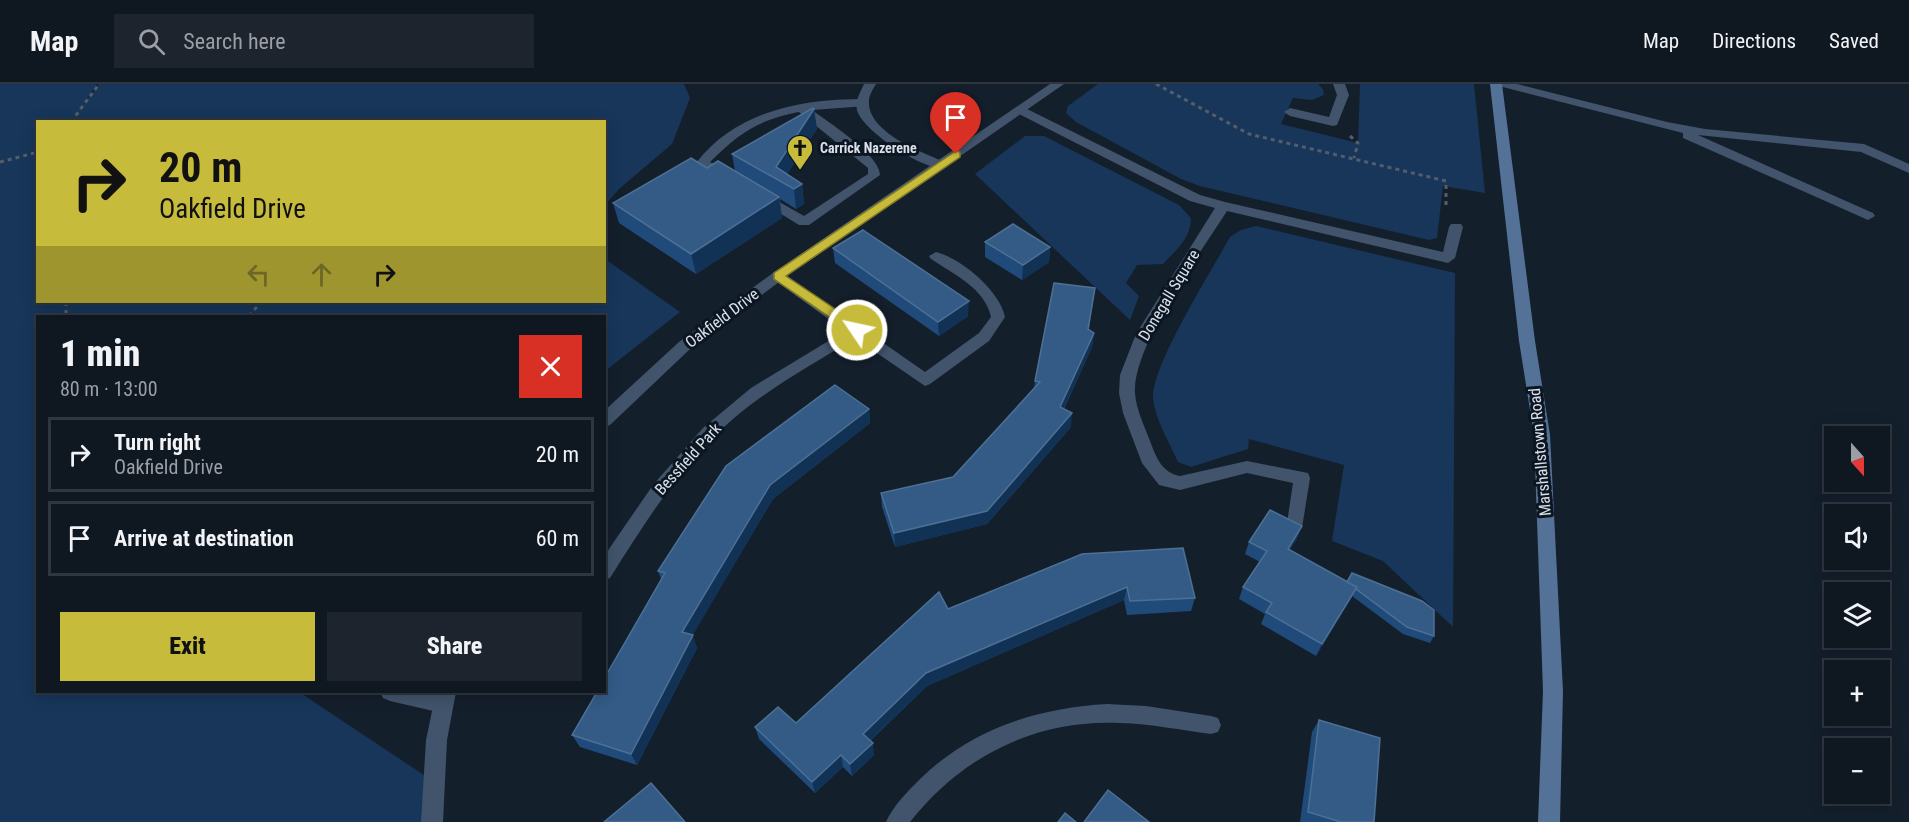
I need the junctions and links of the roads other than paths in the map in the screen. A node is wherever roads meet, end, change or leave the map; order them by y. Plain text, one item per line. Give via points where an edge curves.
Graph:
1 (870, 84) edge
2 (1058, 84) edge
3 (1339, 84) edge
4 (1496, 84) edge
5 (1503, 84) edge
6 (863, 103) junction
7 (801, 107) junction
8 (1021, 110) junction
9 (1290, 112) dead end
10 (1667, 126) junction
11 (940, 165) junction
12 (1909, 169) edge
13 (1223, 206) junction
14 (1868, 216) dead end
15 (1456, 227) road end
16 (936, 256) dead end
17 (778, 276) junction
18 (857, 330) junction
19 (606, 419) edge
20 (1296, 523) edge
21 (606, 570) edge
22 (399, 693) edge
23 (444, 698) edge
24 (1211, 725) dead end
25 (432, 822) edge
26 (897, 822) edge
27 (1548, 822) edge

1 - 6 street
2 - 8 street, Oakfield Drive
3 - 9 street via 1343,95 1333,122
4 - 27 main road, Marshallstown Road via 1542,435 1553,691
5 - 10 street
6 - 7 street
6 - 11 street via 867,118 883,136
7 - 7 street via 734,131 702,163 804,222 874,175 874,168
8 - 11 street, Oakfield Drive
8 - 13 street via 1170,187
10 - 12 street via 1864,148
10 - 14 street
11 - 17 street, Oakfield Drive
13 - 15 street via 1448,258
13 - 20 street, Donegall Square via 1155,313 1134,355 1127,393 1131,413 1150,463 1165,480 1180,483 1247,467 1302,478
16 - 18 street via 988,292 997,305 998,317 991,330 925,380
17 - 18 street
17 - 19 street, Oakfield Drive via 684,346
18 - 21 street, Bessfield Park via 729,414 693,448 645,507
22 - 23 street
23 - 25 street
24 - 26 street via 1103,713 1063,717 1023,728 973,748 950,764

